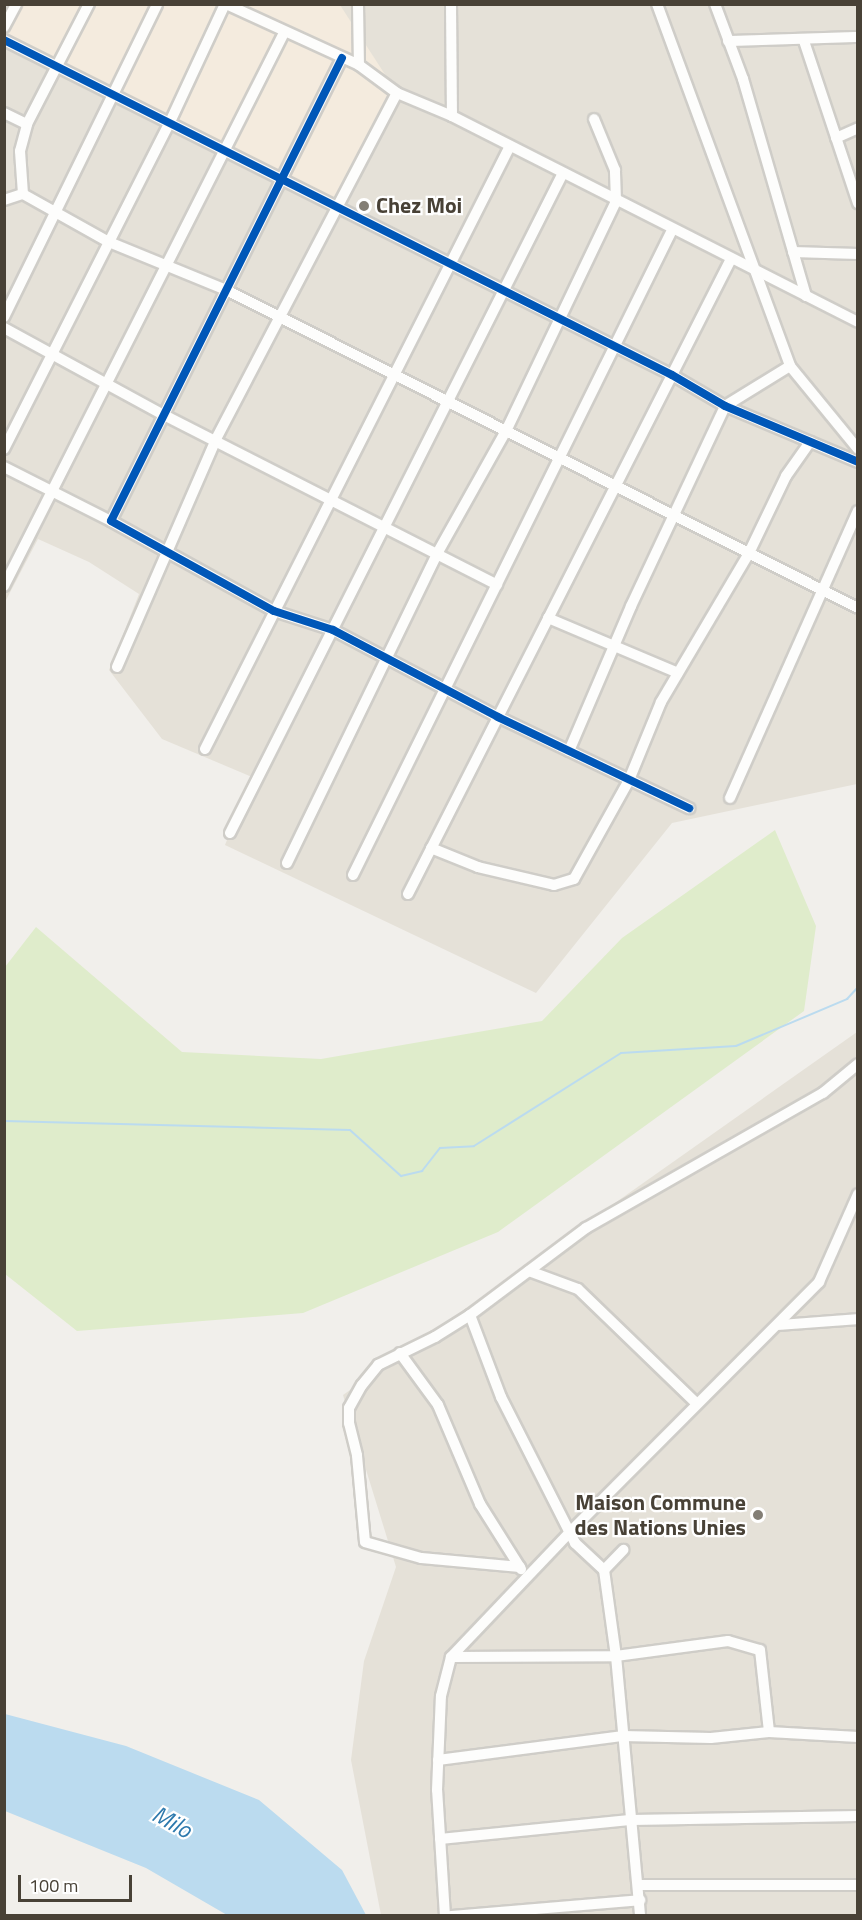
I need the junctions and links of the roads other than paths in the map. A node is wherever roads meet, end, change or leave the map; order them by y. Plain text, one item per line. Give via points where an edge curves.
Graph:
1 (16, 4) edge
2 (89, 4) edge
3 (157, 4) edge
4 (225, 4) edge
5 (358, 4) edge
6 (451, 4) edge
7 (657, 4) edge
8 (715, 4) edge
9 (4, 27) edge
10 (284, 33) junction
11 (858, 37) edge
12 (4, 40) edge
13 (728, 41) junction
14 (804, 41) junction
15 (342, 58) junction
16 (359, 65) junction
17 (57, 66) junction
18 (397, 93) junction
19 (114, 94) junction
20 (4, 113) edge
21 (452, 116) junction
22 (594, 119) dead end
23 (170, 122) junction
24 (27, 124) junction
25 (858, 128) edge
26 (836, 138) junction
27 (223, 148) junction
28 (509, 148) junction
29 (562, 175) junction
30 (283, 177) junction
31 (23, 195) junction
32 (4, 200) edge
33 (616, 201) junction
34 (858, 203) edge
35 (337, 205) junction
36 (55, 215) junction
37 (672, 230) junction
38 (109, 242) junction
39 (793, 252) junction
40 (858, 254) edge
41 (731, 259) junction
42 (449, 265) junction
43 (167, 267) junction
44 (755, 268) junction
45 (226, 290) junction
46 (504, 292) junction
47 (806, 296) junction
48 (4, 317) edge
49 (279, 317) junction
50 (559, 321) junction
51 (858, 322) edge
52 (4, 328) edge
53 (615, 348) junction
54 (52, 356) junction
55 (790, 366) junction
56 (393, 374) junction
57 (672, 375) junction
58 (108, 384) junction
59 (447, 402) junction
60 (725, 406) junction
61 (162, 414) junction
62 (506, 431) junction
63 (216, 439) junction
64 (810, 442) junction
65 (4, 449) edge
66 (858, 449) edge
67 (559, 458) junction
68 (858, 462) edge
69 (4, 467) edge
70 (615, 486) junction
71 (54, 493) junction
72 (331, 498) junction
73 (858, 511) edge
74 (674, 515) junction
75 (111, 521) junction
76 (385, 525) junction
77 (438, 552) junction
78 (167, 553) junction
79 (749, 553) junction
80 (497, 585) junction
81 (4, 586) edge
82 (824, 591) junction
83 (858, 608) edge
84 (274, 611) junction
85 (548, 618) junction
86 (333, 630) junction
87 (615, 646) junction
88 (387, 659) junction
89 (117, 667) dead end
90 (678, 673) junction
91 (446, 689) junction
92 (498, 717) junction
93 (205, 749) dead end
94 (569, 751) junction
95 (629, 780) junction
96 (730, 798) dead end
97 (689, 808) dead end
98 (230, 833) dead end
99 (431, 848) junction
100 (287, 863) dead end
101 (353, 875) dead end
102 (408, 894) dead end
103 (858, 1064) edge
104 (858, 1194) edge
105 (529, 1271) junction
106 (470, 1315) junction
107 (858, 1319) edge
108 (779, 1325) junction
109 (400, 1353) junction
110 (697, 1404) junction
111 (570, 1532) junction
112 (623, 1550) dead end
113 (520, 1567) junction
114 (604, 1570) junction
115 (527, 1576) junction
116 (616, 1656) junction
117 (451, 1658) junction
118 (769, 1732) junction
119 (623, 1736) junction
120 (858, 1737) edge
121 (438, 1760) junction
122 (858, 1816) edge
123 (632, 1820) junction
124 (440, 1839) junction
125 (638, 1885) junction
126 (858, 1885) edge
127 (640, 1900) junction
128 (445, 1916) edge
129 (451, 1916) edge
130 (640, 1916) edge

1 - 9 street
2 - 17 street
3 - 19 street
4 - 10 street
4 - 23 street
5 - 16 street
6 - 21 street
7 - 44 street
8 - 13 street
10 - 15 street
10 - 27 street
11 - 14 street
12 - 17 street
13 - 14 street
13 - 39 street
14 - 26 street
15 - 16 street
15 - 30 street
16 - 18 street
17 - 19 street
17 - 24 street
18 - 21 street
18 - 35 street
19 - 23 street
19 - 36 street
20 - 24 street
21 - 28 street
22 - 33 street via 615,170
23 - 27 street
23 - 38 street
24 - 31 street via 20,151
25 - 26 street
26 - 34 street
27 - 30 street
27 - 43 street
28 - 29 street
28 - 42 street
29 - 33 street
29 - 46 street
30 - 35 street
30 - 45 street
31 - 32 street
31 - 36 street
33 - 37 street
33 - 50 street
35 - 42 street
35 - 49 street
36 - 38 street
36 - 48 street
37 - 41 street
37 - 53 street
38 - 43 street
38 - 54 street
39 - 40 street
39 - 47 street
41 - 44 street
41 - 57 street
42 - 46 street
42 - 56 street
43 - 45 street
43 - 58 street
44 - 47 street
44 - 55 street
45 - 49 street
45 - 61 street
46 - 50 street
46 - 59 street
47 - 51 street
49 - 56 street
49 - 63 street
50 - 53 street
50 - 62 street
52 - 54 street
53 - 57 street
53 - 67 street
54 - 58 street
54 - 65 street
55 - 60 street
55 - 66 street
56 - 59 street
56 - 72 street
57 - 60 street
57 - 70 street
58 - 61 street
58 - 71 street
59 - 62 street
59 - 76 street
60 - 64 street
60 - 74 street
61 - 63 street
61 - 75 street
62 - 67 street
62 - 77 street
63 - 72 street
63 - 78 street
64 - 68 street
64 - 79 street via 786,476
67 - 70 street
67 - 80 street
69 - 71 street
70 - 74 street
70 - 85 street
71 - 75 street
71 - 81 street
72 - 76 street
72 - 84 street
73 - 82 street
74 - 79 street
74 - 87 street
75 - 78 street
76 - 77 street
76 - 86 street
77 - 80 street
77 - 88 street
78 - 84 street
78 - 89 street
79 - 82 street
79 - 90 street
80 - 91 street
82 - 83 street
82 - 96 street
84 - 86 street
84 - 93 street
85 - 87 street
85 - 92 street
86 - 88 street
86 - 98 street
87 - 90 street
87 - 94 street
88 - 91 street
88 - 100 street
90 - 95 street via 661,702
91 - 92 street
91 - 101 street
92 - 94 street
92 - 99 street
94 - 95 street
95 - 97 street
95 - 99 street via 574,879 554,885 478,867
99 - 102 street
103 - 105 street via 823,1093 614,1211
104 - 108 street via 819,1282
105 - 106 street
105 - 110 street via 578,1289
106 - 109 street
106 - 111 street via 501,1397
107 - 108 street
108 - 110 street
109 - 113 street via 438,1405 480,1504
109 - 113 street via 378,1365 349,1408 365,1542 421,1558
110 - 111 street
111 - 114 street via 575,1543
111 - 115 street
112 - 114 street
113 - 115 street
114 - 116 street
115 - 117 street
116 - 117 street
116 - 118 street via 728,1641 760,1650
116 - 119 street
117 - 121 street via 441,1696
118 - 119 street via 711,1738
118 - 120 street
119 - 121 street
119 - 123 street
121 - 124 street
122 - 123 street
123 - 124 street
123 - 125 street
124 - 128 street
125 - 126 street
125 - 127 street
127 - 129 street
127 - 130 street

